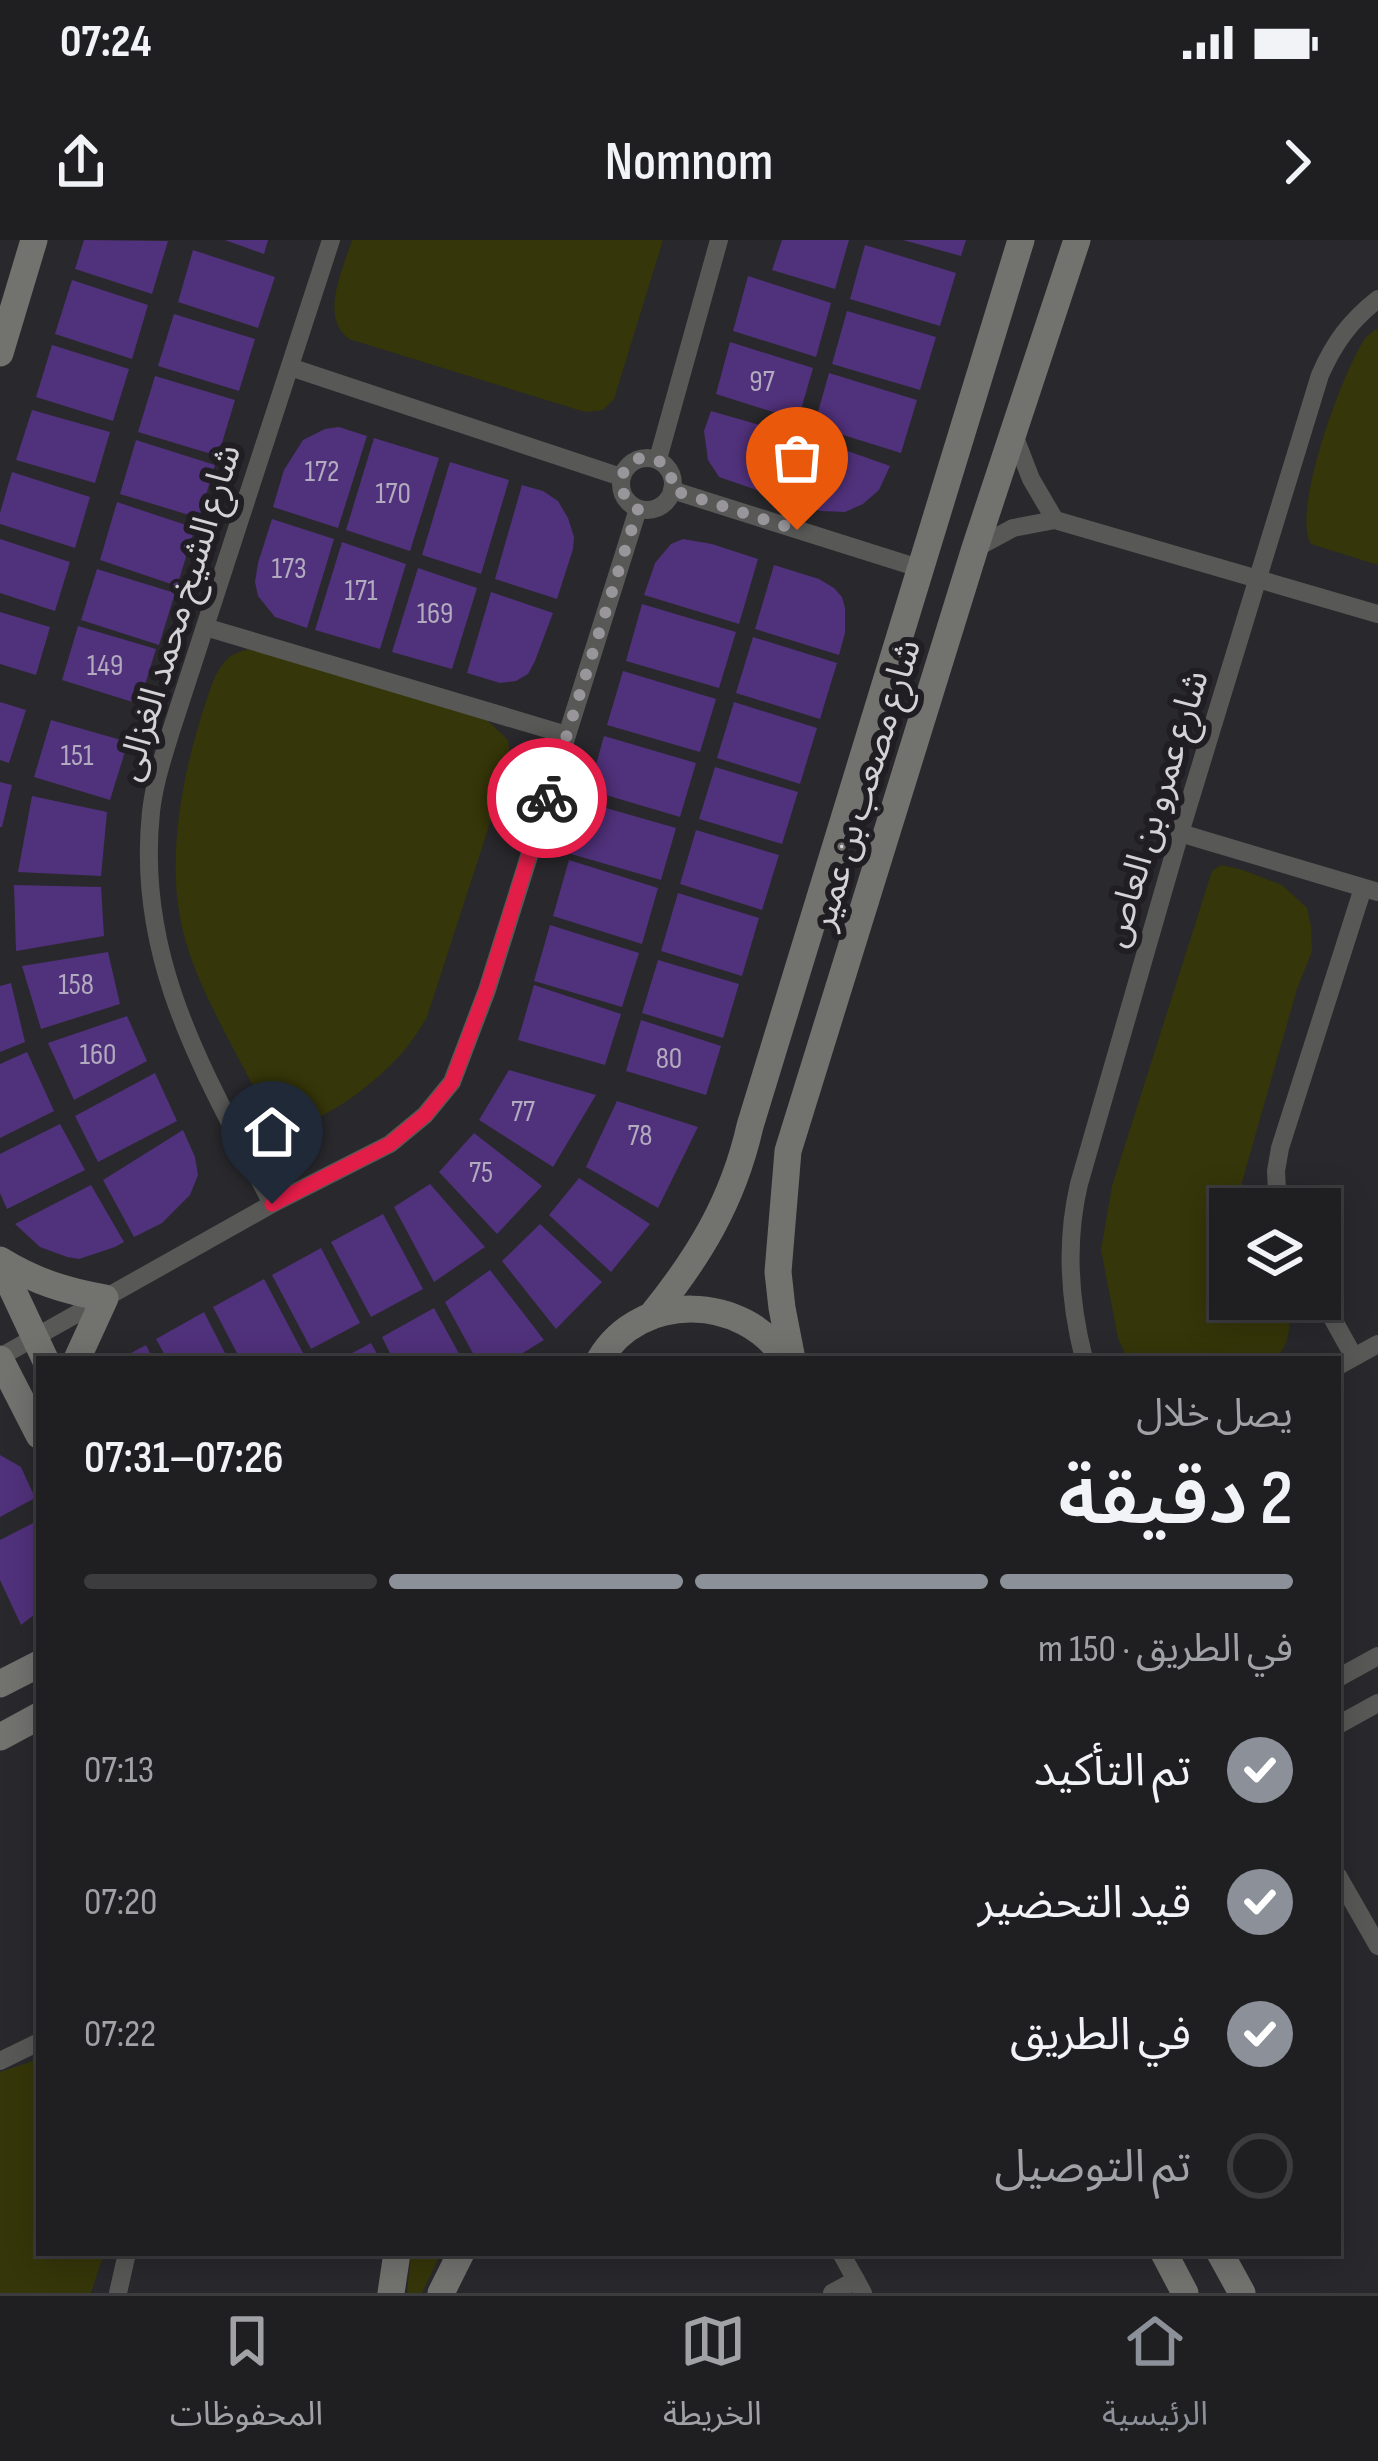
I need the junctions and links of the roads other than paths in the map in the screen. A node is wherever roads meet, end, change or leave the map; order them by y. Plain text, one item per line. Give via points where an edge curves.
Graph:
1 (34, 240) edge
2 (331, 240) edge
3 (719, 240) edge
4 (1021, 240) edge
5 (1077, 240) edge
6 (1378, 299) edge
7 (0, 352) edge
8 (290, 367) junction
9 (1013, 435) junction
10 (658, 459) junction
11 (621, 477) junction
12 (672, 490) junction
13 (638, 509) junction
14 (1055, 520) junction
15 (975, 548) junction
16 (922, 568) junction
17 (1257, 578) junction
18 (1378, 614) edge
19 (205, 627) junction
20 (567, 735) junction
21 (1180, 833) junction
22 (1370, 890) edge
23 (1277, 1188) edge
24 (272, 1204) junction
25 (0, 1262) edge
26 (105, 1298) junction
27 (651, 1316) junction
28 (1329, 1320) edge
29 (1378, 1344) edge
30 (40, 1349) edge
31 (78, 1356) edge
32 (599, 1356) edge
33 (785, 1356) edge
34 (788, 1356) edge
35 (1083, 1356) edge
36 (0, 1358) edge
37 (1346, 1362) edge
38 (36, 1429) edge
39 (1378, 1656) edge
40 (36, 1666) edge
41 (1341, 1676) edge
42 (0, 1684) edge
43 (1378, 1703) edge
44 (36, 1718) edge
45 (1345, 1722) edge
46 (0, 1737) edge
47 (1341, 1881) edge
48 (1378, 1946) edge
49 (36, 2043) edge
50 (0, 2061) edge
51 (126, 2256) edge
52 (397, 2256) edge
53 (460, 2256) edge
54 (844, 2256) edge
55 (1166, 2256) edge
56 (1222, 2256) edge
57 (860, 2287) edge
58 (118, 2293) edge
59 (391, 2293) edge
60 (441, 2293) edge
61 (832, 2293) edge
62 (1185, 2293) edge
63 (1242, 2293) edge

1 - 7 street
2 - 8 street, شارع الشيخ محمد الغزالى
3 - 10 street
4 - 16 street, شارع مصعب بن عمير
5 - 9 street, شارع مصعب بن عمير
6 - 17 street, شارع عمرو بن العاص via 1346,328 1320,375
8 - 11 street
8 - 19 street, شارع الشيخ محمد الغزالى
9 - 14 street
9 - 15 street, شارع مصعب بن عمير
10 - 11 street via 635,460
10 - 12 street via 671,472
11 - 13 street via 627,502
12 - 13 street via 659,507
12 - 16 street
13 - 20 street
14 - 15 street via 1013,528
14 - 17 street
15 - 34 street, شارع مصعب بن عمير via 788,1151 778,1271
16 - 27 street, شارع مصعب بن عمير via 743,1154 709,1236
17 - 18 street
17 - 21 street, شارع عمرو بن العاص
19 - 20 street
19 - 24 street, شارع الشيخ محمد الغزالى via 151,808 150,893 173,1001
20 - 24 street via 452,1082 390,1144
21 - 22 street
21 - 35 street, شارع عمرو بن العاص via 1071,1215 1070,1284
22 - 23 street via 1280,1148
24 - 26 street
25 - 26 street via 67,1292
25 - 30 street
26 - 30 street
26 - 31 street
27 - 32 street, شارع مصعب بن عمير
27 - 33 street via 708,1309 736,1317
28 - 37 street
29 - 37 street
30 - 36 street
36 - 38 street
39 - 41 street
40 - 42 street
43 - 45 street
44 - 46 street
47 - 48 street
49 - 50 street
51 - 58 street
52 - 59 street
53 - 60 street
54 - 57 street
55 - 62 street
56 - 63 street
57 - 61 street

